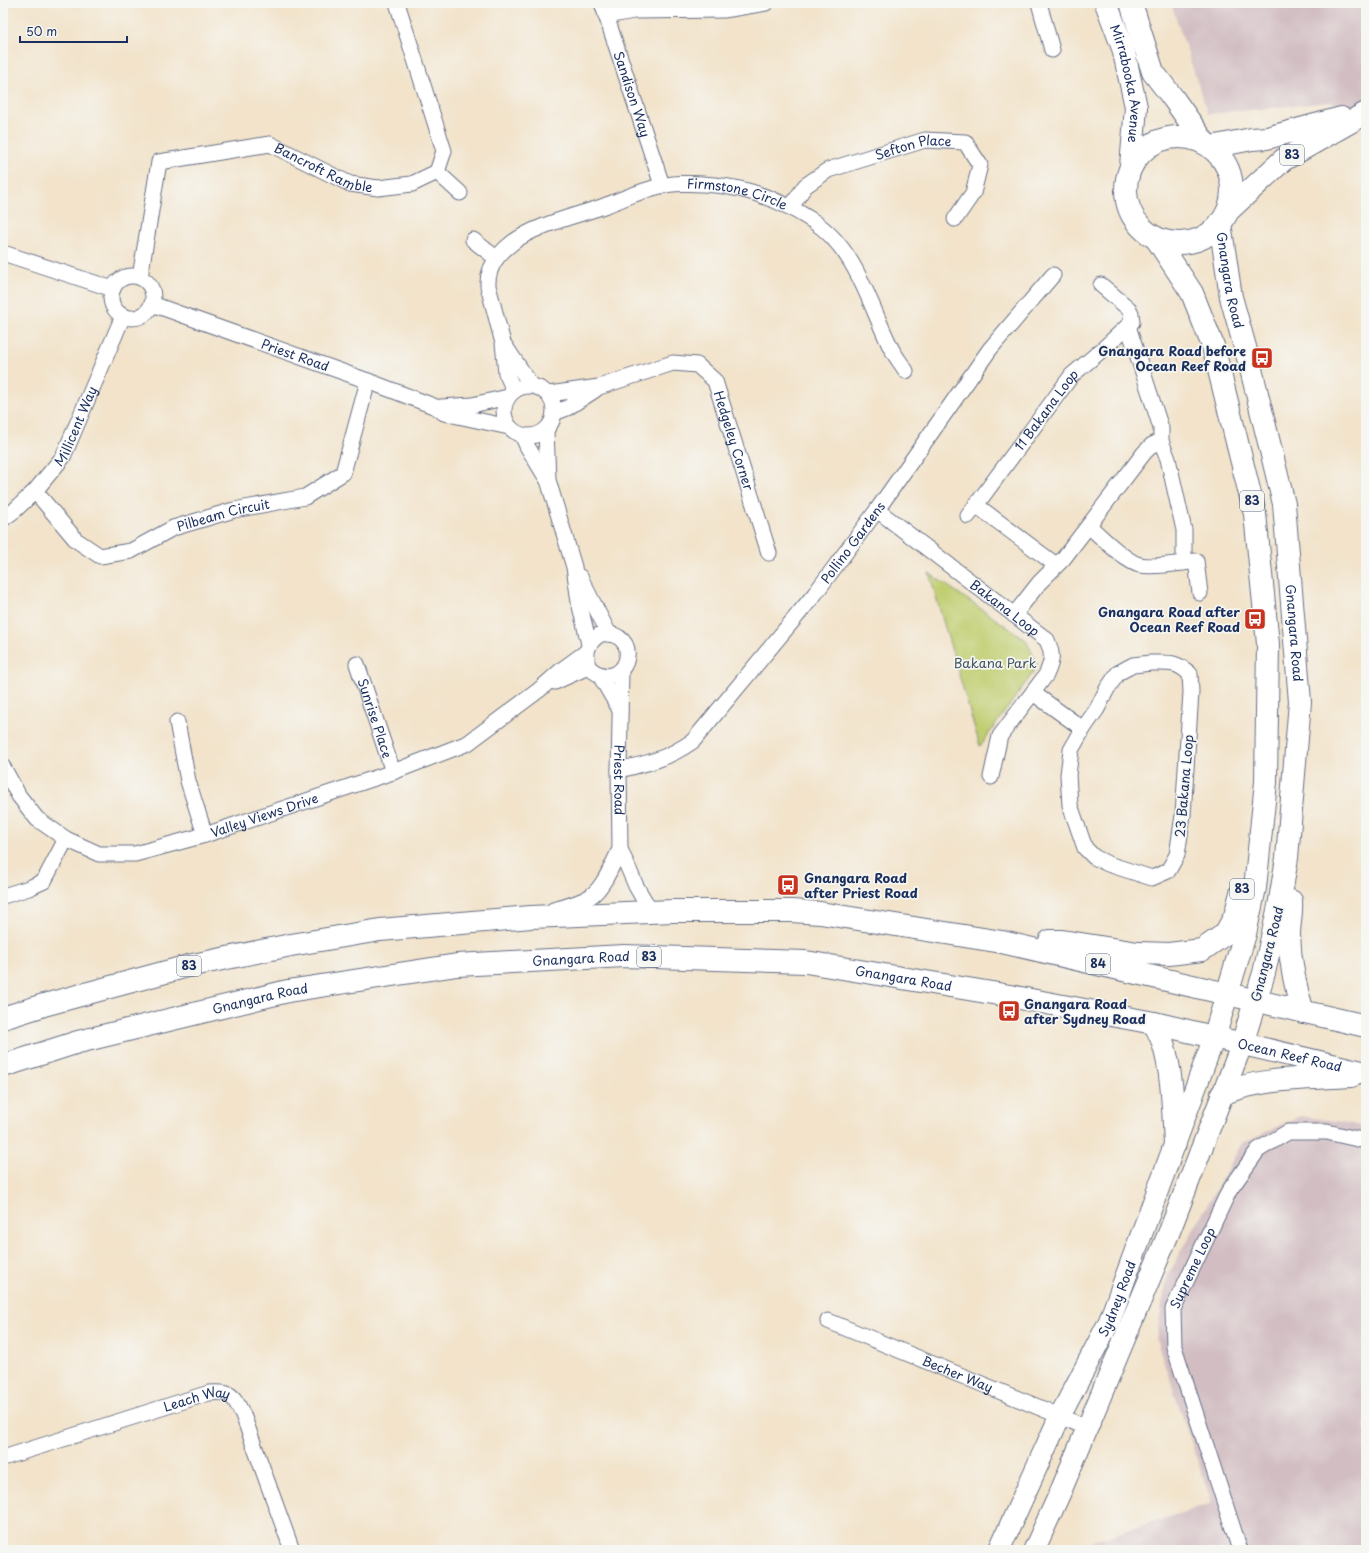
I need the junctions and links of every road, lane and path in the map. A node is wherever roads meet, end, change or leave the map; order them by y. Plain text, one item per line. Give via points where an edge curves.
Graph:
1 (397, 3) edge
2 (766, 3) edge
3 (1039, 3) edge
4 (1106, 3) edge
5 (1131, 3) edge
6 (604, 9) edge
7 (1052, 50) dead end
8 (1366, 112) edge
9 (1208, 145) junction
10 (1131, 166) junction
11 (436, 172) junction
12 (662, 186) junction
13 (460, 193) dead end
14 (791, 207) junction
15 (1224, 217) junction
16 (955, 219) dead end
17 (1156, 238) junction
18 (473, 240) dead end
19 (3, 252) edge
20 (496, 258) junction
21 (1053, 275) dead end
22 (140, 277) junction
23 (1101, 285) dead end
24 (113, 288) junction
25 (152, 304) junction
26 (123, 316) junction
27 (1128, 326) junction
28 (503, 343) junction
29 (906, 370) dead end
30 (368, 381) junction
31 (531, 385) junction
32 (599, 387) junction
33 (511, 394) junction
34 (549, 394) junction
35 (436, 407) junction
36 (554, 413) junction
37 (546, 430) junction
38 (516, 431) junction
39 (1160, 441) junction
40 (548, 480) junction
41 (35, 491) junction
42 (877, 510) junction
43 (3, 519) edge
44 (1089, 526) junction
45 (769, 553) dead end
46 (1184, 563) junction
47 (1056, 565) junction
48 (574, 567) junction
49 (1200, 593) dead end
50 (1014, 615) junction
51 (609, 634) junction
52 (587, 648) junction
53 (357, 664) dead end
54 (621, 670) junction
55 (594, 671) junction
56 (539, 690) junction
57 (1033, 693) junction
58 (620, 711) junction
59 (177, 722) dead end
60 (1083, 729) junction
61 (3, 768) edge
62 (619, 770) junction
63 (393, 772) junction
64 (990, 777) dead end
65 (1266, 782) junction
66 (205, 835) junction
67 (66, 839) junction
68 (620, 849) junction
69 (1287, 858) junction
70 (3, 896) edge
71 (651, 912) junction
72 (531, 917) junction
73 (1002, 942) junction
74 (1228, 995) junction
75 (1256, 1001) junction
76 (1303, 1012) junction
77 (3, 1018) edge
78 (1154, 1023) junction
79 (1366, 1026) edge
80 (1214, 1038) junction
81 (1242, 1044) junction
82 (3, 1066) edge
83 (1366, 1074) edge
84 (1222, 1094) junction
85 (1366, 1141) edge
86 (1175, 1144) junction
87 (828, 1321) dead end
88 (1060, 1416) junction
89 (1087, 1428) junction
90 (3, 1458) edge
91 (292, 1550) edge
92 (999, 1550) edge
93 (1034, 1550) edge
94 (1240, 1550) edge

1 - 11 street via 444,151
2 - 6 street via 724,10
3 - 7 street
4 - 10 main road, Mirrabooka Avenue via 1123,48 1136,107
5 - 9 main road, Mirrabooka Avenue via 1153,72
6 - 12 street, Sandison Way
8 - 9 main road, Gnangara Road / 83 via 1267,138
8 - 15 main road, Gnangara Road / 83 via 1283,160
9 - 10 main road, 83 via 1187,137 1170,137 1154,142 1140,152
9 - 15 main road, 83 via 1221,157 1232,183 1232,197
10 - 17 main road, 83 via 1126,182 1126,199 1132,215 1142,228
11 - 13 street
11 - 22 street, Bancroft Ramble via 412,184 378,188 350,184 270,144 159,162
12 - 14 street, Firmstone Circle via 702,183 732,187 760,194
12 - 20 street, Firmstone Circle via 534,230 512,243
14 - 16 street, Sefton Place via 805,186 828,170 925,140 965,142 980,165 974,193
14 - 29 street, Firmstone Circle via 815,222 837,242 862,280 891,349
15 - 17 main road, 83 via 1210,233 1197,239 1184,243
15 - 69 main road, Gnangara Road / 83 via 1230,297 1250,365 1284,504 1300,702
17 - 65 main road, Gnangara Road / 83 via 1192,293 1213,346 1255,514 1268,644
18 - 20 street
19 - 24 street
20 - 28 street, Firmstone Circle via 491,267 488,286
21 - 42 street, Pollino Gardens via 990,349
22 - 24 street via 124,277
22 - 25 street via 152,288
23 - 27 street via 1128,308 1132,322
24 - 26 street via 112,304
25 - 26 street via 144,315 137,318
25 - 30 street, Priest Road
26 - 41 street, Millicent Way via 63,457
27 - 39 street via 1161,428
27 - 47 street, 11 Bakana Loop via 1072,375 972,510
28 - 31 street, Firmstone Circle
28 - 33 street, Firmstone Circle
30 - 35 street, Priest Road
30 - 41 street, Pilbeam Circuit via 343,473 305,497 234,510 174,528 131,552 100,556 76,540
31 - 33 street via 521,386
31 - 34 street
32 - 34 street, Hedgeley Corner
32 - 36 street, Hedgeley Corner via 567,408
32 - 45 street, Hedgeley Corner via 673,363 697,365 715,381
33 - 35 street, Priest Road via 472,405
33 - 38 street via 504,405 505,421
34 - 36 street
35 - 38 street, Priest Road via 444,413
36 - 37 street via 552,422
37 - 38 street via 530,436
37 - 40 street
38 - 40 street
39 - 44 street via 1144,453
39 - 46 street via 1168,459 1184,530
40 - 48 street
41 - 43 street, Millicent Way
42 - 50 street, Bakana Loop
42 - 62 street, Pollino Gardens via 814,595 694,741 659,760
44 - 46 street via 1128,559 1139,565
44 - 47 street
46 - 49 street via 1196,561
47 - 50 street
48 - 51 street
48 - 52 street
50 - 57 street, Bakana Loop via 1047,640 1052,652 1051,664 1046,675
51 - 52 street via 601,634 594,638
51 - 54 street via 617,636 627,648 626,664
52 - 55 street
52 - 56 street, Valley Views Drive
53 - 63 street, Sunrise Place
54 - 55 street via 607,676
54 - 58 street, Priest Road
55 - 56 street, Valley Views Drive
55 - 58 street
56 - 63 street, Valley Views Drive via 468,743
57 - 60 street
57 - 64 street, Bakana Loop via 1000,736
58 - 62 street, Priest Road
59 - 66 street via 188,781
60 - 60 street, 23 Bakana Loop via 1072,750 1068,775 1070,805 1085,848 1094,857 1108,864 1152,878 1168,872 1177,855 1183,815 1191,699 1190,674 1181,666 1171,663 1132,665 1118,673
61 - 67 street, Valley Views Drive via 19,796 37,819
62 - 68 street, Priest Road
63 - 66 street, Valley Views Drive
65 - 73 main road, 83 via 1235,916 1225,934 1202,950 1169,954 1138,953 1062,941
65 - 74 main road, Gnangara Road / 83 via 1255,888
66 - 67 street, Valley Views Drive via 135,854 99,854
67 - 70 street via 44,881
68 - 71 street, Priest Road
68 - 72 street, Priest Road via 603,882 592,896
69 - 75 main road, Gnangara Road / 83 via 1279,906
69 - 76 main road via 1292,967
71 - 72 main road, 83
71 - 73 main road, 83 via 813,912
72 - 77 main road, 83 via 380,930 291,945 188,966
73 - 74 main road, 84
74 - 75 main road, 84
74 - 80 main road, Gnangara Road
75 - 76 main road, 84
75 - 81 main road, Gnangara Road / 83
76 - 79 main road, 84
78 - 80 main road, Gnangara Road / 83
78 - 82 main road, Gnangara Road / 83 via 806,962 624,956 457,965 288,991 78,1042
78 - 86 main road via 1163,1042 1167,1059
80 - 81 main road, Ocean Reef Road / 83
80 - 86 street, Sydney Road
81 - 83 main road, Ocean Reef Road
81 - 84 street, Sydney Road
83 - 84 main road via 1254,1084
84 - 89 street, Sydney Road via 1170,1230
85 - 94 street, Supreme Loop via 1327,1132 1288,1132 1258,1150 1229,1191 1174,1308 1174,1347
86 - 88 street, Sydney Road via 1109,1322
87 - 88 street, Becher Way
88 - 89 street, Becher Way
88 - 92 street, Sydney Road
89 - 93 street, Sydney Road
90 - 91 street, Leach Way via 209,1393 223,1392 234,1398 243,1415

